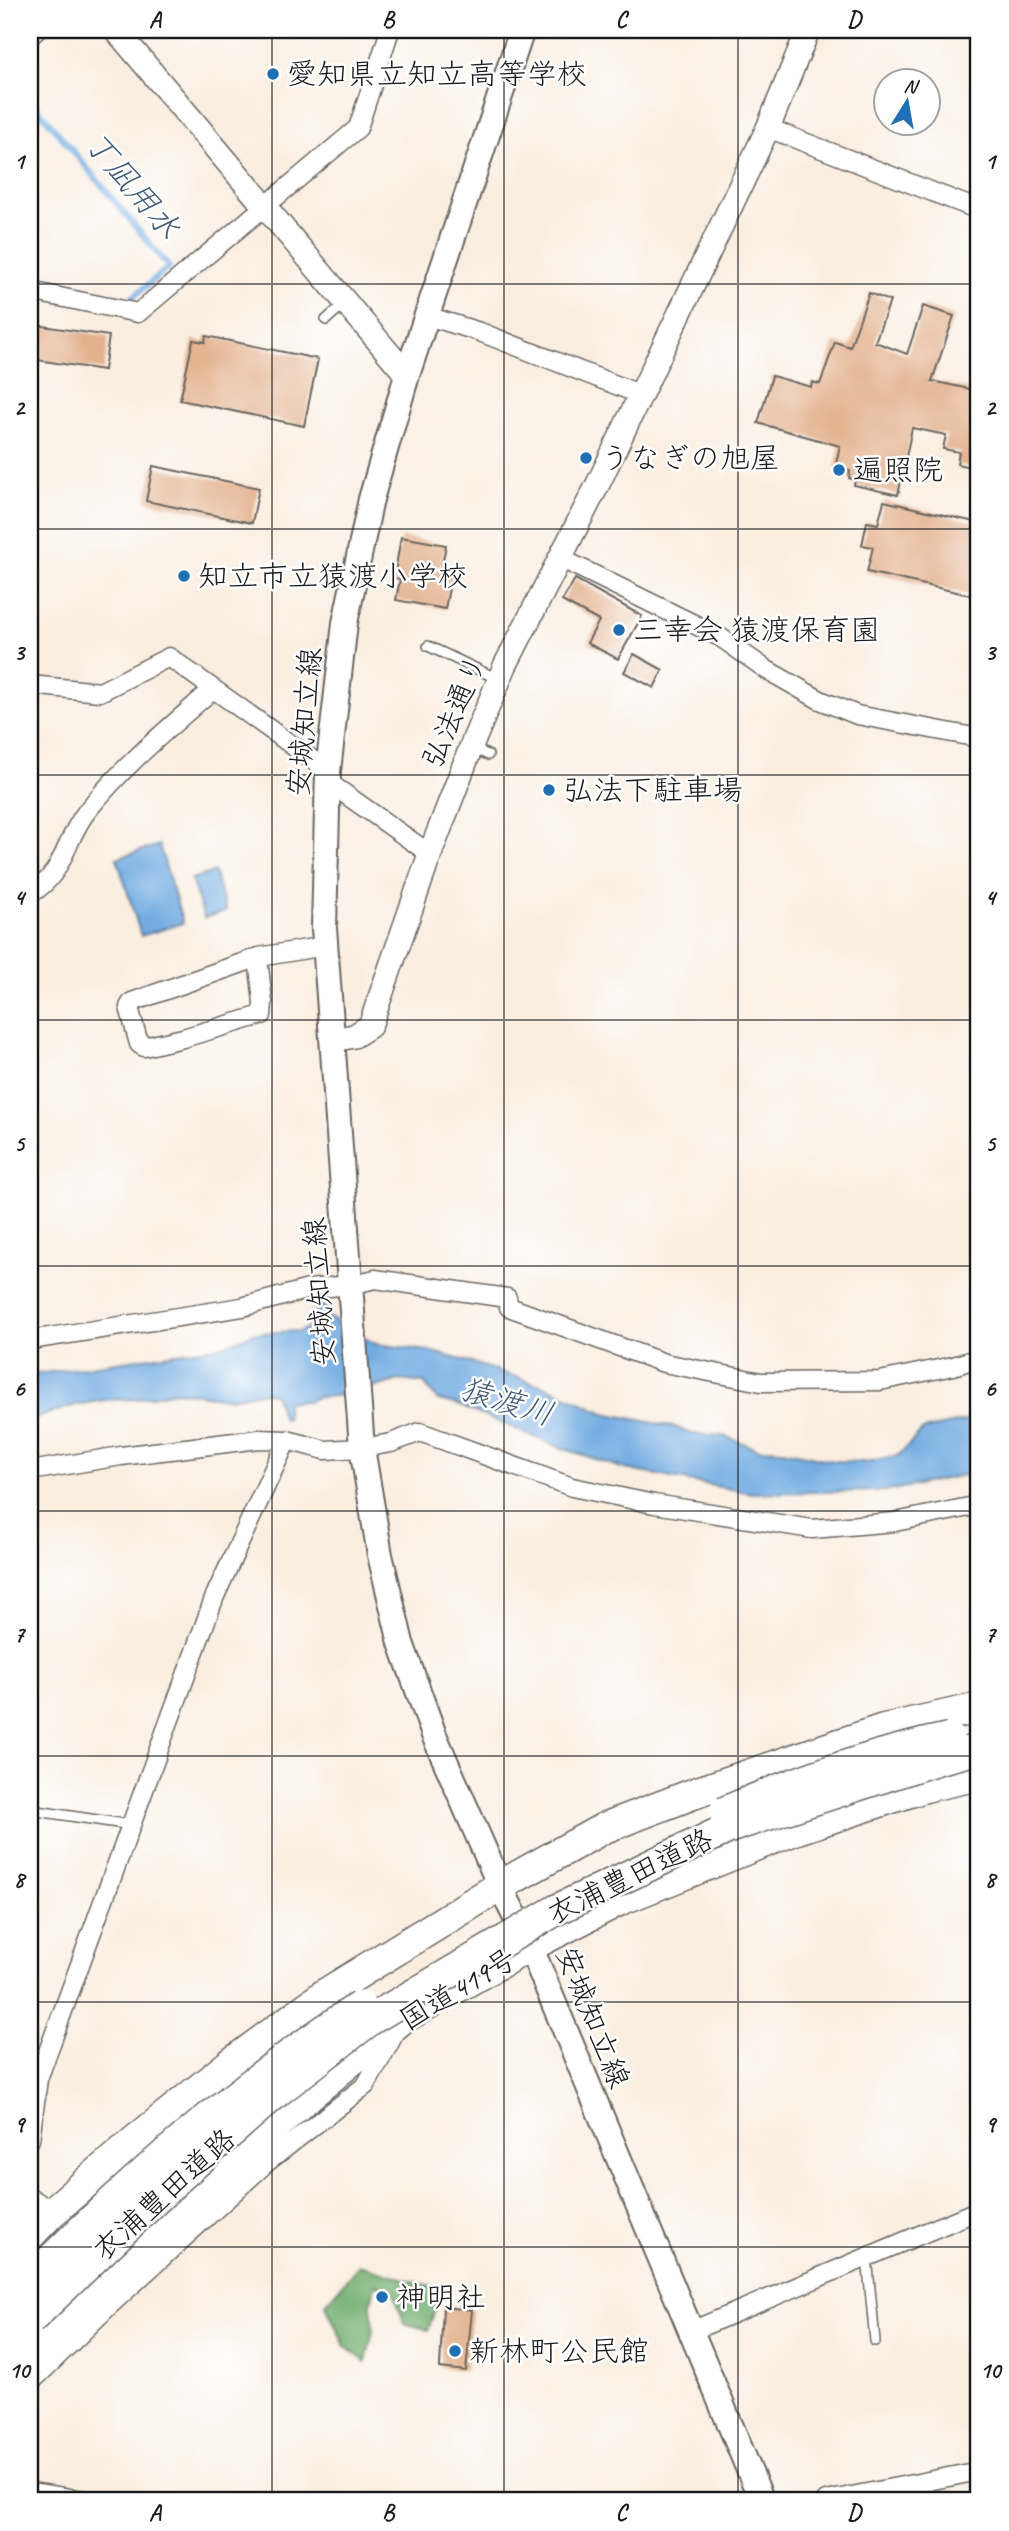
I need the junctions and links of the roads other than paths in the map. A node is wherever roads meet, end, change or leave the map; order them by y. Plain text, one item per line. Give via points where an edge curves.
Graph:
1 (37, 30) edge
2 (116, 30) edge
3 (390, 30) edge
4 (522, 30) edge
5 (808, 30) edge
6 (30, 36) edge
7 (768, 128) junction
8 (263, 205) junction
9 (979, 210) edge
10 (30, 291) edge
11 (345, 303) junction
12 (427, 316) junction
13 (326, 320) dead end
14 (407, 375) junction
15 (639, 394) junction
16 (560, 558) junction
17 (428, 646) dead end
18 (500, 680) junction
19 (30, 685) edge
20 (212, 690) junction
21 (979, 738) edge
22 (328, 777) junction
23 (430, 854) junction
24 (30, 894) edge
25 (325, 946) junction
26 (258, 958) junction
27 (333, 1040) junction
28 (351, 1293) junction
29 (30, 1340) edge
30 (979, 1358) edge
31 (287, 1440) junction
32 (362, 1442) junction
33 (30, 1471) edge
34 (979, 1505) edge
35 (979, 1708) edge
36 (979, 1731) edge
37 (979, 1749) edge
38 (979, 1775) edge
39 (30, 1810) edge
40 (131, 1825) junction
41 (500, 1886) junction
42 (530, 1946) junction
43 (403, 2018) junction
44 (34, 2079) edge
45 (30, 2140) edge
46 (41, 2205) edge
47 (979, 2210) edge
48 (30, 2235) edge
49 (867, 2258) junction
50 (30, 2280) edge
51 (30, 2320) edge
52 (689, 2332) junction
53 (874, 2341) dead end
54 (30, 2356) edge
55 (30, 2383) edge
56 (979, 2471) edge
57 (30, 2492) edge
58 (89, 2501) edge
59 (762, 2501) edge
60 (825, 2501) edge

1 - 6 street
2 - 8 street
3 - 8 street via 358,128
4 - 12 main road, 安城知立線
5 - 7 street
7 - 9 street
7 - 15 street, 弘法通り
8 - 10 street via 138,313
8 - 11 street
11 - 13 lane
11 - 14 street
12 - 14 main road, 安城知立線
12 - 15 street
14 - 22 main road, 安城知立線 via 371,499 345,623
15 - 16 street, 弘法通り
16 - 18 street, 弘法通り
16 - 21 street via 720,637 820,700 857,715
17 - 18 lane
18 - 23 street, 弘法通り via 479,751
19 - 20 street via 100,692 169,657
20 - 22 street
20 - 24 street via 134,760 86,813 51,879
22 - 23 street
22 - 25 main road, 安城知立線
23 - 27 street, 弘法通り via 370,1026 354,1036
25 - 26 street
25 - 27 main road, 安城知立線
26 - 26 street via 132,1003 129,1007 139,1044 144,1047 183,1038 262,1015
27 - 28 main road, 安城知立線
28 - 29 street via 309,1289 242,1307
28 - 30 street via 375,1279 507,1298 509,1307 664,1363 761,1382 880,1381
28 - 32 main road, 安城知立線
31 - 32 street via 324,1450
31 - 33 street via 259,1439
31 - 40 street via 215,1595
32 - 34 street via 391,1443 420,1432 572,1487 812,1529 895,1522
32 - 41 main road, 安城知立線 via 380,1555 401,1643 434,1735
35 - 41 highway via 884,1729 698,1792 604,1828
36 - 50 highway, 衣浦豊田道路, bridge via 909,1746 782,1786 534,1900 300,2045 205,2119
37 - 51 highway, 衣浦豊田道路, bridge via 731,1828 558,1909 370,2020 278,2091 175,2181
38 - 42 highway, 国道419号 via 925,1787 797,1829 620,1900
39 - 40 lane
40 - 44 street
41 - 42 main road, 安城知立線
41 - 46 highway via 314,2002 137,2139
42 - 43 highway, 国道419号
42 - 52 main road, 安城知立線
43 - 54 highway, 国道419号 via 305,2099
43 - 55 street via 366,2085 265,2162
44 - 45 street
46 - 48 highway
47 - 49 street
49 - 52 street
49 - 53 lane
52 - 59 main road, 安城知立線
56 - 60 street
57 - 58 street

